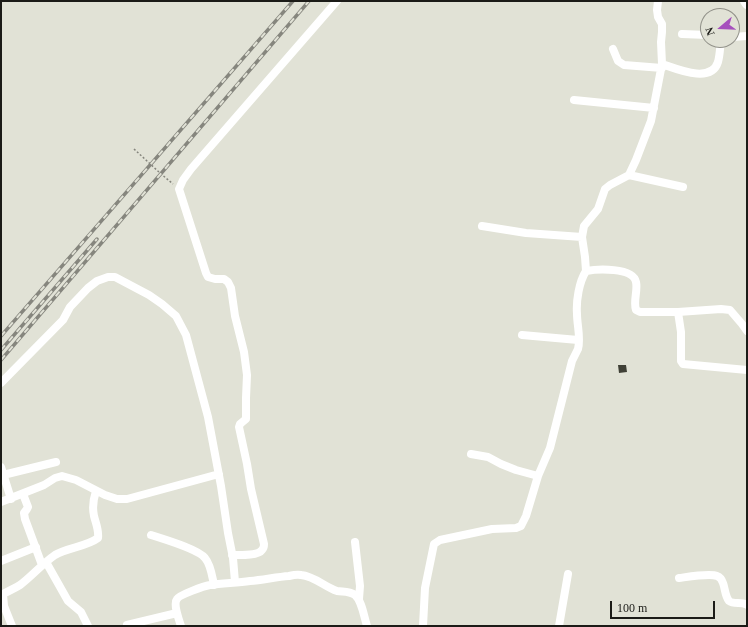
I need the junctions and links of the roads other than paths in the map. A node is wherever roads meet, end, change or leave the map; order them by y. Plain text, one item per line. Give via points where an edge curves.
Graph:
1 (337, 1) edge
2 (658, 1) edge
3 (745, 1) edge
4 (747, 4) edge
5 (682, 34) dead end
6 (700, 35) edge
7 (721, 48) edge
8 (613, 49) dead end
9 (662, 66) junction
10 (574, 100) dead end
11 (654, 108) junction
12 (629, 175) junction
13 (684, 187) dead end
14 (482, 226) dead end
15 (582, 237) junction
16 (586, 271) junction
17 (678, 312) junction
18 (747, 331) edge
19 (522, 335) dead end
20 (578, 340) junction
21 (747, 370) edge
22 (1, 383) edge
23 (471, 454) dead end
24 (56, 462) dead end
25 (2, 471) edge
26 (219, 474) junction
27 (538, 476) junction
28 (96, 491) junction
29 (23, 494) junction
30 (11, 499) junction
31 (1, 502) edge
32 (151, 535) dead end
33 (355, 542) dead end
34 (36, 547) junction
35 (232, 555) junction
36 (1, 561) edge
37 (44, 564) junction
38 (568, 574) dead end
39 (679, 578) dead end
40 (235, 582) junction
41 (214, 585) junction
42 (359, 599) junction
43 (747, 605) edge
44 (177, 613) junction
45 (127, 625) dead end
46 (12, 626) edge
47 (88, 626) edge
48 (181, 626) edge
49 (367, 626) edge
50 (423, 626) edge
51 (559, 626) edge

1 - 35 street via 191,170 179,189 208,277 224,279 231,288 248,375 246,419 239,427 264,544 261,551
2 - 9 street via 658,17 662,24
3 - 4 street
5 - 6 street
7 - 9 street via 714,69 704,74
8 - 9 street via 618,61 624,65
9 - 11 street
10 - 11 street
11 - 12 street via 651,122
12 - 13 street
12 - 15 street via 605,189 598,210 584,226
14 - 15 street
15 - 16 street
16 - 17 street via 595,269 629,273 636,282 636,310
16 - 20 street via 579,293
17 - 18 street via 730,310
17 - 21 street via 682,363
19 - 20 street
20 - 27 street via 578,349 572,361 550,448
22 - 26 street via 63,320 70,307 88,288 97,281 115,277 149,295 176,316 186,335 208,417
23 - 27 street via 488,457 516,470
24 - 25 street
25 - 30 street
26 - 28 street via 127,499 117,499
26 - 35 street
27 - 50 street via 522,526 492,529 440,540 434,544 425,588
28 - 29 street via 86,484 62,476
28 - 37 street via 92,503 98,538 94,542 56,554
29 - 30 street
29 - 34 street via 28,507 24,516
30 - 31 street
32 - 41 street via 199,553 208,564
33 - 42 street
34 - 36 street
34 - 37 street
35 - 40 street
37 - 46 street via 3,594 4,606
37 - 47 street via 68,601 82,612
38 - 51 street
39 - 43 street via 718,576 730,602
40 - 41 street
40 - 42 street via 301,574 338,591 354,594
41 - 44 street via 179,597 176,602
42 - 49 street
44 - 45 street
44 - 48 street

